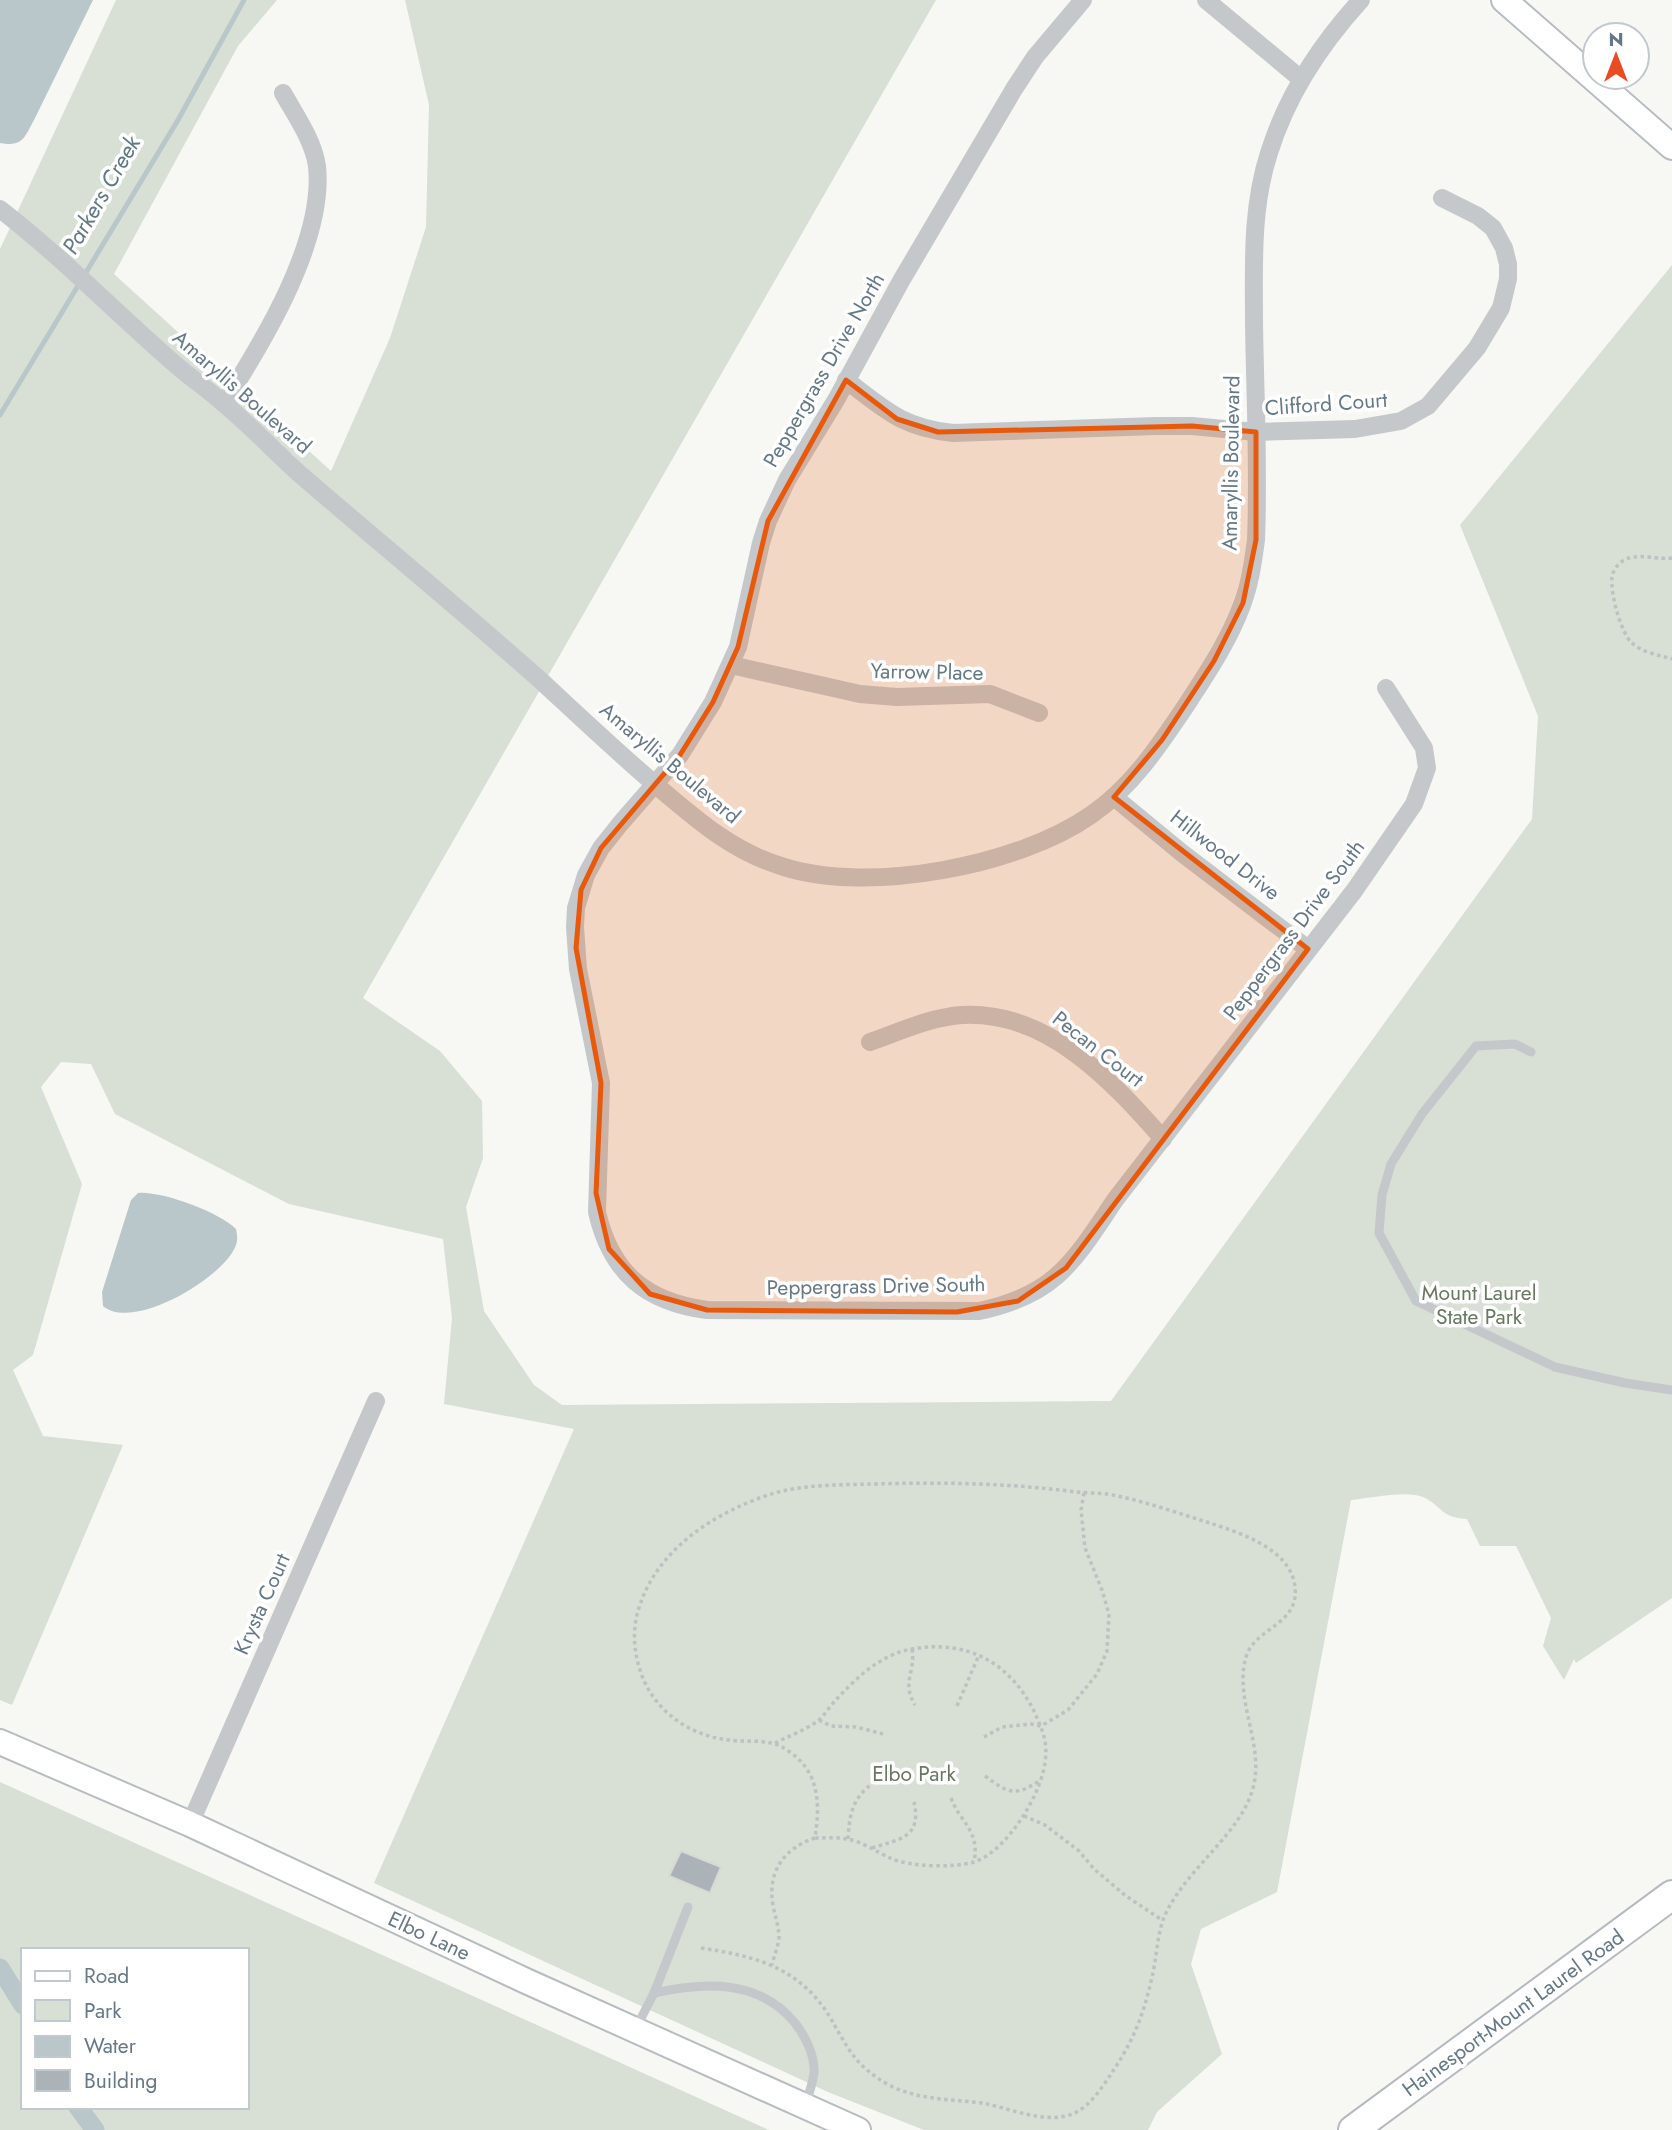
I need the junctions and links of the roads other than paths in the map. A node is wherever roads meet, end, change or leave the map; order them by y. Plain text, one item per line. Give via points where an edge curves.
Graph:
1 (1083, 0) edge
2 (1206, 0) edge
3 (1361, 0) edge
4 (1504, 0) edge
5 (1301, 79) junction
6 (283, 93) dead end
7 (1672, 147) edge
8 (1442, 198) dead end
9 (0, 209) edge
10 (846, 380) junction
11 (224, 403) junction
12 (1256, 432) junction
13 (731, 665) junction
14 (1386, 688) dead end
15 (1039, 713) dead end
16 (654, 784) junction
17 (1114, 797) junction
18 (1308, 949) junction
19 (870, 1042) dead end
20 (1531, 1052) dead end
21 (1163, 1139) junction
22 (1672, 1390) edge
23 (376, 1401) dead end
24 (0, 1742) edge
25 (190, 1824) junction
26 (1672, 1895) edge
27 (688, 1907) dead end
28 (654, 1993) junction
29 (635, 2030) junction
30 (805, 2106) junction
31 (858, 2130) edge
32 (1353, 2130) edge

1 - 10 street, Peppergrass Drive North via 1014,89
2 - 5 street
3 - 5 street, Amaryllis Boulevard
4 - 7 street
5 - 12 street, Amaryllis Boulevard via 1269,153 1256,212
6 - 11 street via 311,144 317,166 315,204 300,259 271,327
8 - 12 street, Clifford Court via 1493,228 1508,264 1501,308 1459,371 1428,406 1401,421 1355,429
9 - 11 street, Amaryllis Boulevard
10 - 12 street, Clifford Court via 897,419 938,432 1192,426
10 - 13 street, Peppergrass Drive North via 768,521
11 - 16 street, Amaryllis Boulevard
12 - 17 street, Amaryllis Boulevard via 1256,540 1243,603 1230,634 1163,740
13 - 15 street, Yarrow Place via 860,694 990,694
13 - 16 street, Peppergrass Drive North via 694,734
14 - 18 street, Peppergrass Drive South via 1424,748 1427,768 1422,786 1404,821
16 - 17 street, Amaryllis Boulevard via 735,847 786,868 865,879 918,874 1027,848 1080,823
16 - 21 street, Peppergrass Drive South via 593,861 580,890 575,927 578,969 601,1083 597,1212 609,1250 620,1267 650,1294 707,1310 957,1312 1018,1301 1066,1268
17 - 18 street, Hillwood Drive
18 - 21 street, Peppergrass Drive South
19 - 21 street, Pecan Court via 943,1017 981,1015 1018,1022 1052,1038 1109,1081
20 - 22 lane via 1515,1044 1476,1046 1422,1114 1391,1164 1382,1195 1379,1233 1416,1301 1555,1367
23 - 25 street, Krysta Court
24 - 25 street, Elbo Lane
25 - 29 street, Elbo Lane
26 - 32 main road, Hainesport-Mount Laurel Road
27 - 28 lane
28 - 29 lane
28 - 30 lane via 707,1984 737,1987 764,1997 786,2013 803,2033 811,2054 814,2072
29 - 30 street, Elbo Lane
30 - 31 street, Elbo Lane

